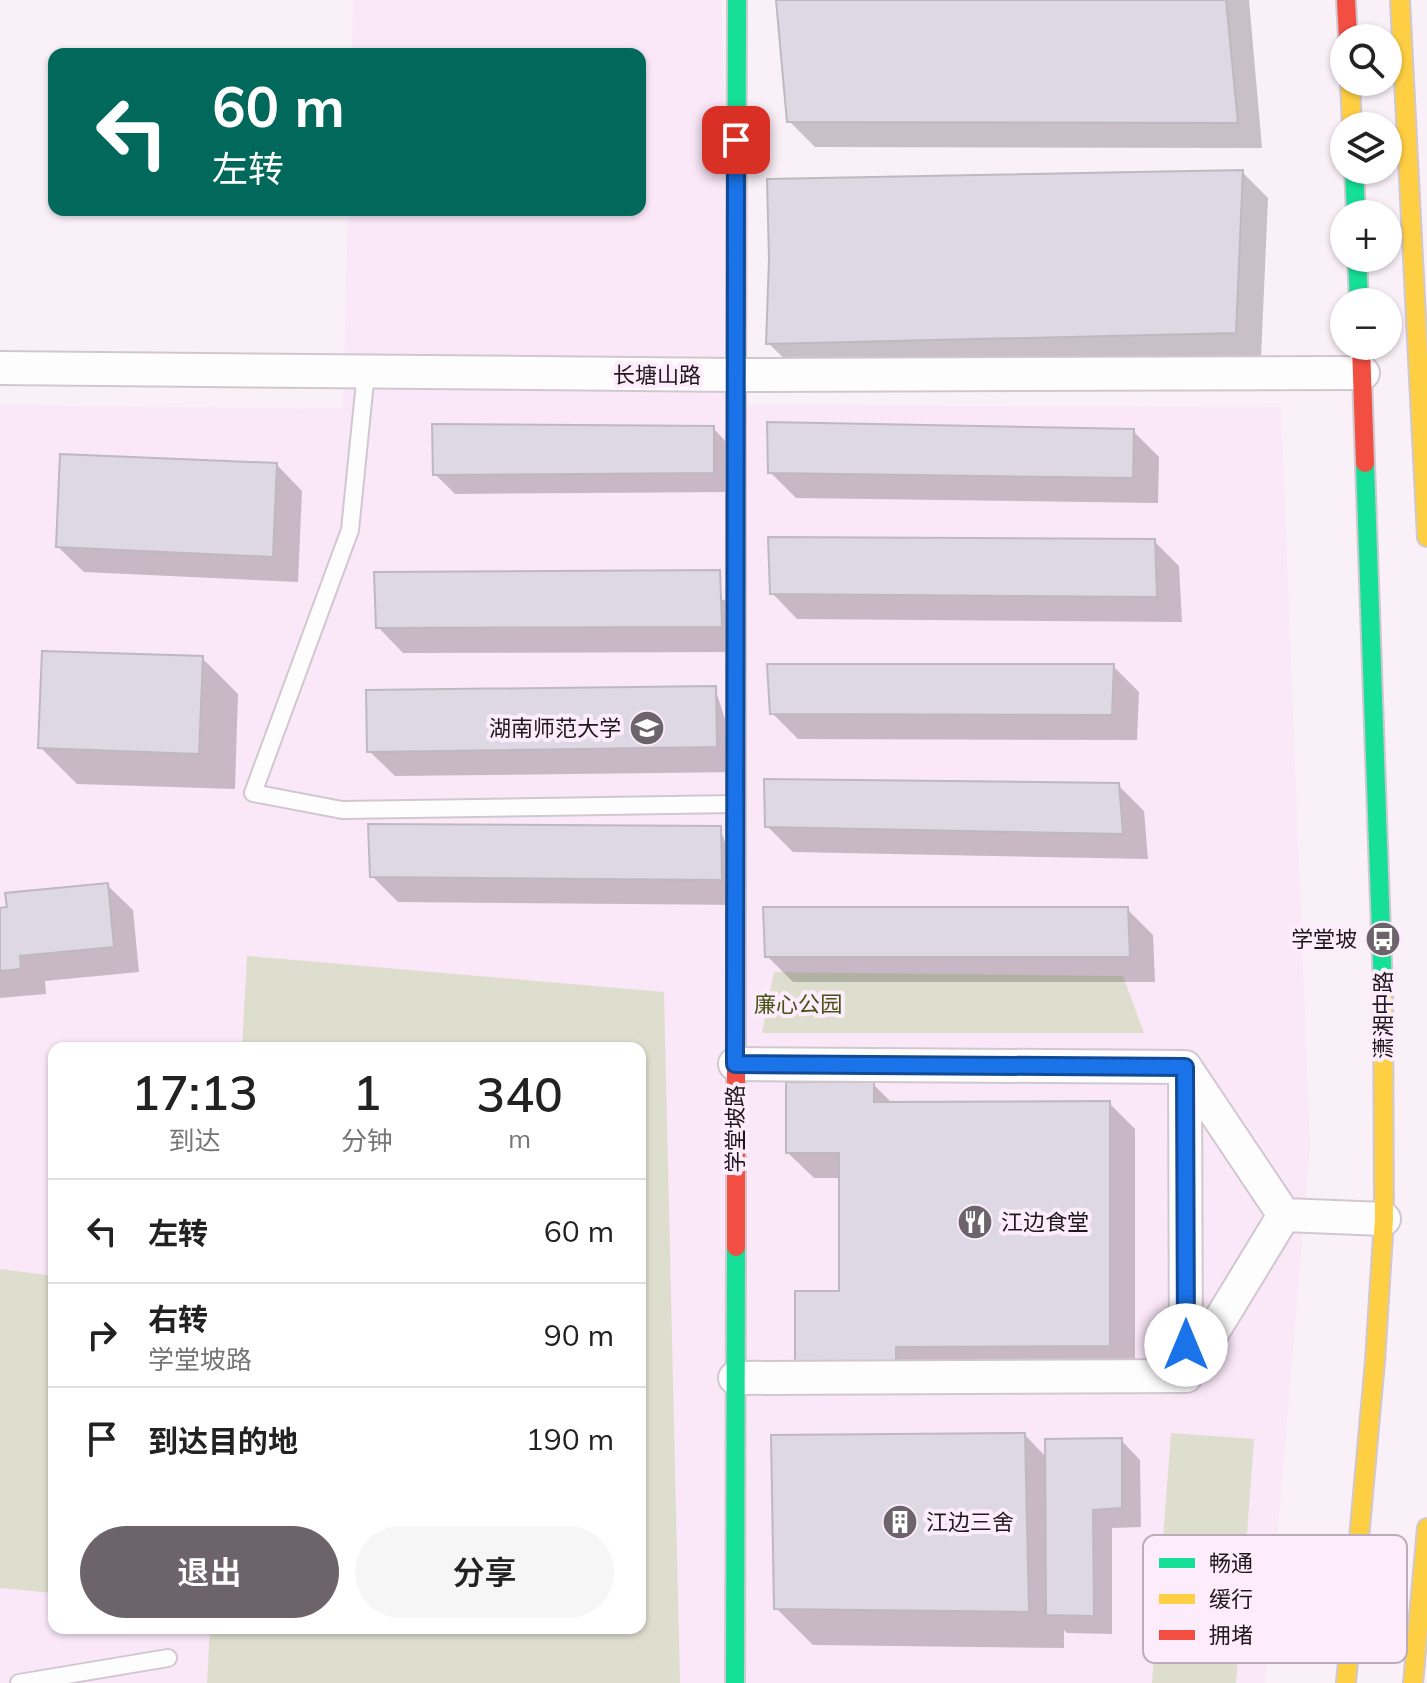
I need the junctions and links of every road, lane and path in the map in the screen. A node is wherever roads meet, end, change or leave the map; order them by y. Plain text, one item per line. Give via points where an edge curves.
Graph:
1 (737, 0) edge
2 (1346, 0) edge
3 (1400, 0) edge
4 (1347, 24) edge
5 (1330, 360) edge
6 (1362, 360) edge
7 (0, 368) edge
8 (366, 372) junction
9 (735, 375) junction
10 (1427, 537) edge
11 (736, 804) junction
12 (735, 1064) junction
13 (1185, 1067) junction
14 (1284, 1215) junction
15 (1384, 1219) junction
16 (1186, 1376) junction
17 (735, 1378) junction
18 (1427, 1528) edge
19 (1359, 1535) edge
20 (168, 1658) dead end
21 (1348, 1663) edge
22 (19, 1683) edge
23 (735, 1683) edge
24 (1346, 1683) edge
25 (1413, 1683) edge

1 - 9 main road, 学堂坡路
2 - 4 main road
3 - 10 main road
5 - 9 street, 长塘山路
6 - 15 main road, 潇湘中路 via 1383,939
7 - 8 street, 长塘山路
8 - 9 street, 长塘山路
8 - 11 lane via 350,530 253,793 342,810
9 - 11 main road, 学堂坡路
11 - 12 main road, 学堂坡路
12 - 13 street
12 - 17 main road, 学堂坡路
13 - 14 street
13 - 16 street
14 - 15 street
14 - 16 street
15 - 19 main road, 潇湘中路
16 - 17 street
17 - 23 main road, 学堂坡路
18 - 25 main road
20 - 22 lane
21 - 24 main road, 潇湘中路

